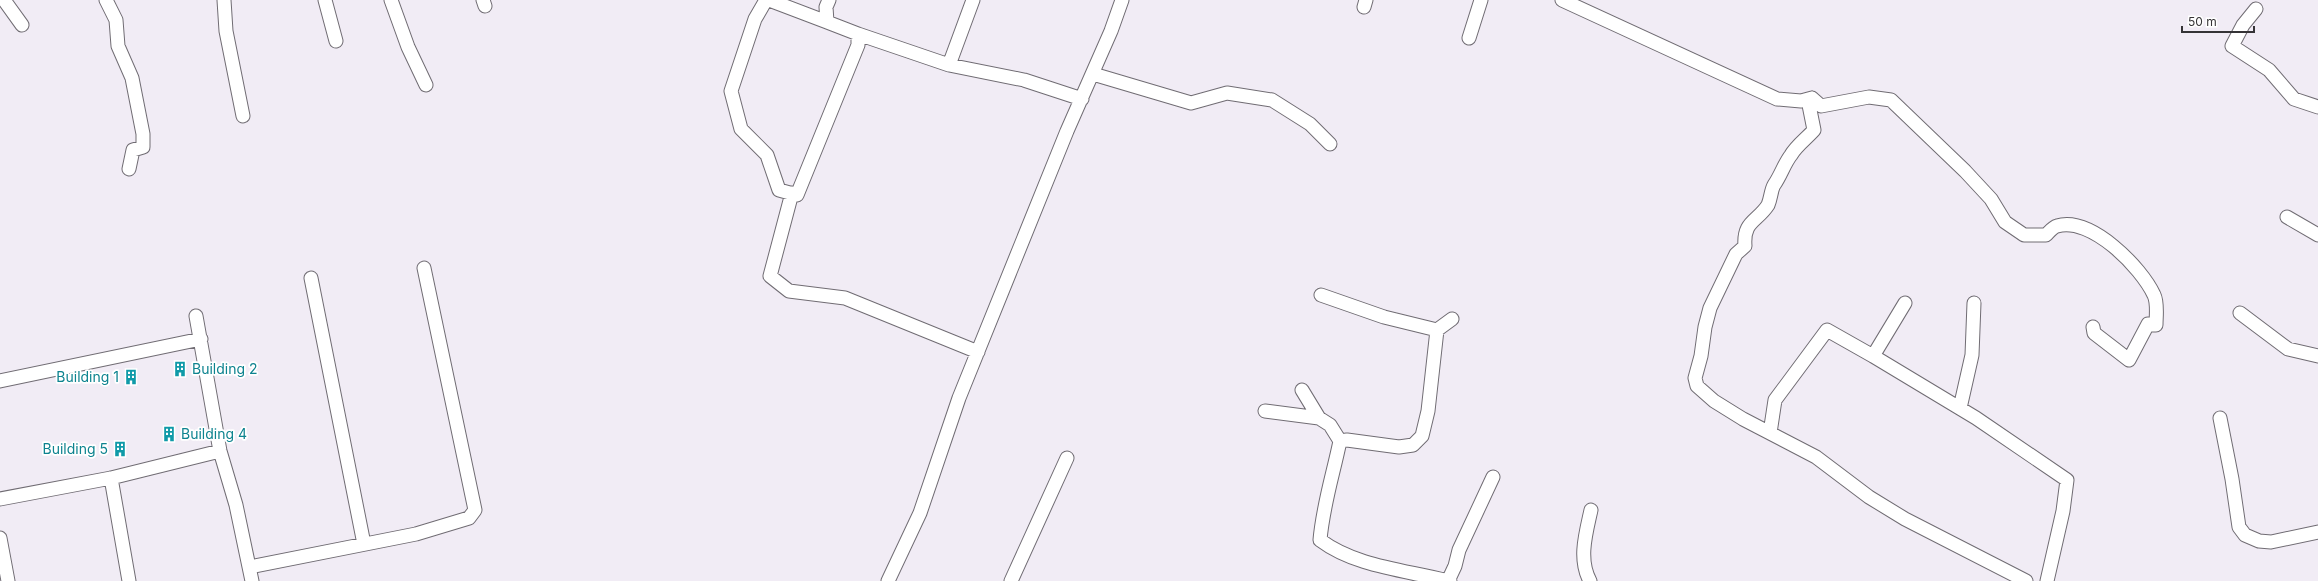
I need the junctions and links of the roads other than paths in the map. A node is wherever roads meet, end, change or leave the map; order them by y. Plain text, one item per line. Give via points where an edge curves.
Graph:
1 (4, 0) edge
2 (106, 0) edge
3 (224, 0) edge
4 (325, 0) edge
5 (391, 0) edge
6 (767, 0) edge
7 (829, 0) edge
8 (973, 0) edge
9 (1122, 0) edge
10 (1481, 0) edge
11 (1562, 0) edge
12 (2256, 9) dead end
13 (827, 22) junction
14 (22, 25) dead end
15 (858, 34) junction
16 (1469, 38) dead end
17 (336, 41) dead end
18 (949, 65) junction
19 (1093, 74) junction
20 (426, 85) dead end
21 (1082, 98) junction
22 (1812, 98) junction
23 (2318, 107) edge
24 (243, 116) dead end
25 (1330, 144) dead end
26 (129, 168) dead end
27 (792, 194) junction
28 (2287, 217) dead end
29 (2318, 235) edge
30 (424, 268) dead end
31 (311, 278) dead end
32 (1321, 295) dead end
33 (1905, 303) dead end
34 (1974, 303) dead end
35 (2240, 313) dead end
36 (196, 316) dead end
37 (1452, 319) dead end
38 (2093, 327) dead end
39 (1437, 330) junction
40 (201, 339) junction
41 (978, 352) junction
42 (1873, 356) junction
43 (2318, 356) edge
44 (0, 381) edge
45 (1302, 390) dead end
46 (1960, 408) junction
47 (1265, 411) dead end
48 (1319, 418) junction
49 (2220, 418) dead end
50 (1770, 432) junction
51 (1340, 441) junction
52 (220, 450) junction
53 (1067, 458) dead end
54 (1493, 477) dead end
55 (112, 478) junction
56 (0, 499) edge
57 (1591, 510) dead end
58 (2318, 532) edge
59 (0, 538) edge
60 (364, 544) junction
61 (250, 567) junction
62 (8, 581) edge
63 (130, 581) edge
64 (252, 581) edge
65 (888, 581) edge
66 (1010, 581) edge
67 (1449, 581) edge
68 (1590, 581) edge
69 (2026, 581) edge
70 (2046, 581) edge

1 - 14 street
2 - 26 street via 116,20 118,46 132,78 143,134 143,147 133,150
3 - 24 street via 226,31
4 - 17 street
5 - 20 street via 408,47
6 - 13 street
6 - 27 street via 755,19 731,91 741,129 767,155 779,190
7 - 13 street via 826,6
8 - 18 street
9 - 19 street
10 - 16 street
11 - 22 street via 1777,99 1801,101
12 - 23 street via 2243,25 2232,46 2269,70 2294,99
13 - 15 street
15 - 18 street
15 - 27 street via 858,45 797,195
18 - 21 street via 1024,80
19 - 21 street
19 - 25 street via 1192,103 1227,93 1272,100 1310,124
21 - 41 street
22 - 38 street via 1821,106 1869,97 1891,100 1965,171 1991,200 2005,222 2024,235 2046,235 2056,226 2068,224 2084,228 2118,249 2154,296 2156,325 2148,324 2129,360 2094,333
22 - 50 street via 1809,105 1814,130 1791,154 1780,178 1773,186 1773,194 1767,206 1749,224 1745,233 1745,246 1736,254 1713,302 1694,378 1696,386 1723,407
27 - 41 street via 770,276 789,291 845,298
28 - 29 street
30 - 60 street via 475,510 469,518 416,534
31 - 60 street
32 - 39 street via 1384,317
33 - 42 street
34 - 46 street via 1972,355
35 - 43 street via 2288,349
36 - 40 street
37 - 39 street
39 - 51 street via 1428,411 1422,436 1413,446 1399,447
40 - 44 street
40 - 52 street
41 - 65 street via 959,398 920,513
42 - 46 street
42 - 50 street via 1827,330 1775,400
45 - 48 street
46 - 70 street via 2067,480 2063,511
47 - 48 street
48 - 51 street via 1330,425
49 - 58 street via 2239,527 2245,534 2259,541 2271,542
50 - 69 street via 1816,457 1904,520
51 - 67 street via 1323,509 1320,540 1332,549 1384,568 1410,571
52 - 55 street
52 - 61 street
53 - 66 street
54 - 67 street via 1459,550
55 - 56 street
55 - 63 street
57 - 68 street via 1584,547 1584,570
59 - 62 street
60 - 61 street
61 - 64 street

